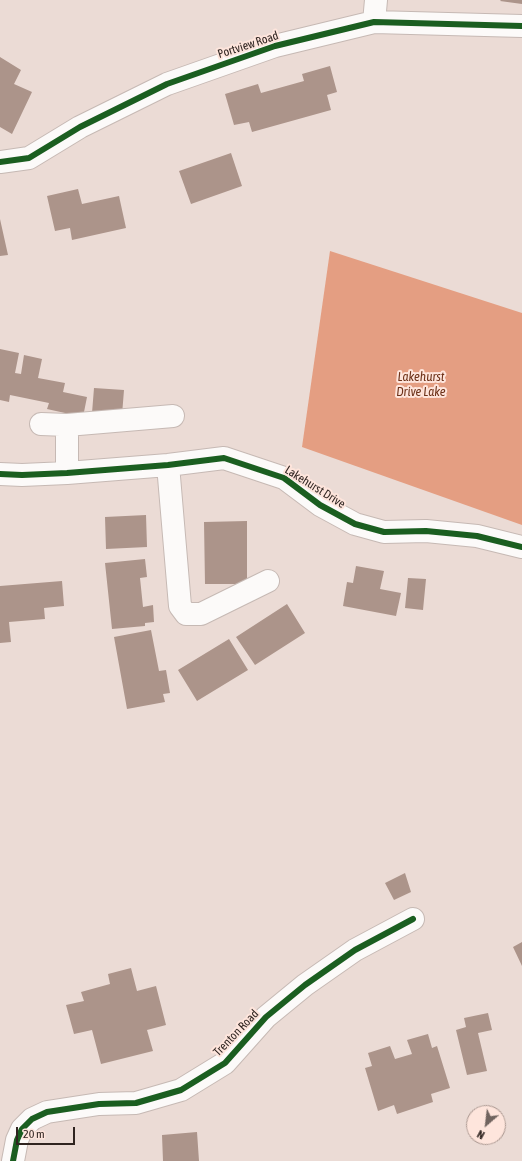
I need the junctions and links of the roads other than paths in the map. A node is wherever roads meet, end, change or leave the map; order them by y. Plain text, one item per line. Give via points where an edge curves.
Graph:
1 (376, 0) edge
2 (374, 22) junction
3 (522, 26) edge
4 (0, 162) edge
5 (173, 416) dead end
6 (41, 424) dead end
7 (67, 425) junction
8 (168, 464) junction
9 (66, 472) junction
10 (0, 474) edge
11 (522, 547) edge
12 (268, 580) dead end
13 (414, 918) dead end
14 (13, 1161) edge

1 - 2 street
2 - 3 street, Portview Road
2 - 4 street, Portview Road via 275,46 167,84 80,127 29,158
5 - 7 street
6 - 7 street
7 - 9 street
8 - 9 street, Lakehurst Drive
8 - 11 street, Lakehurst Drive via 224,458 284,478 320,505 355,524 384,532 426,531 477,536
8 - 12 street via 180,606 186,614 201,614
9 - 10 street, Lakehurst Drive
13 - 14 street, Trenton Road via 355,950 305,985 266,1017 225,1063 181,1090 136,1103 99,1104 47,1112 32,1119 22,1129 16,1140

